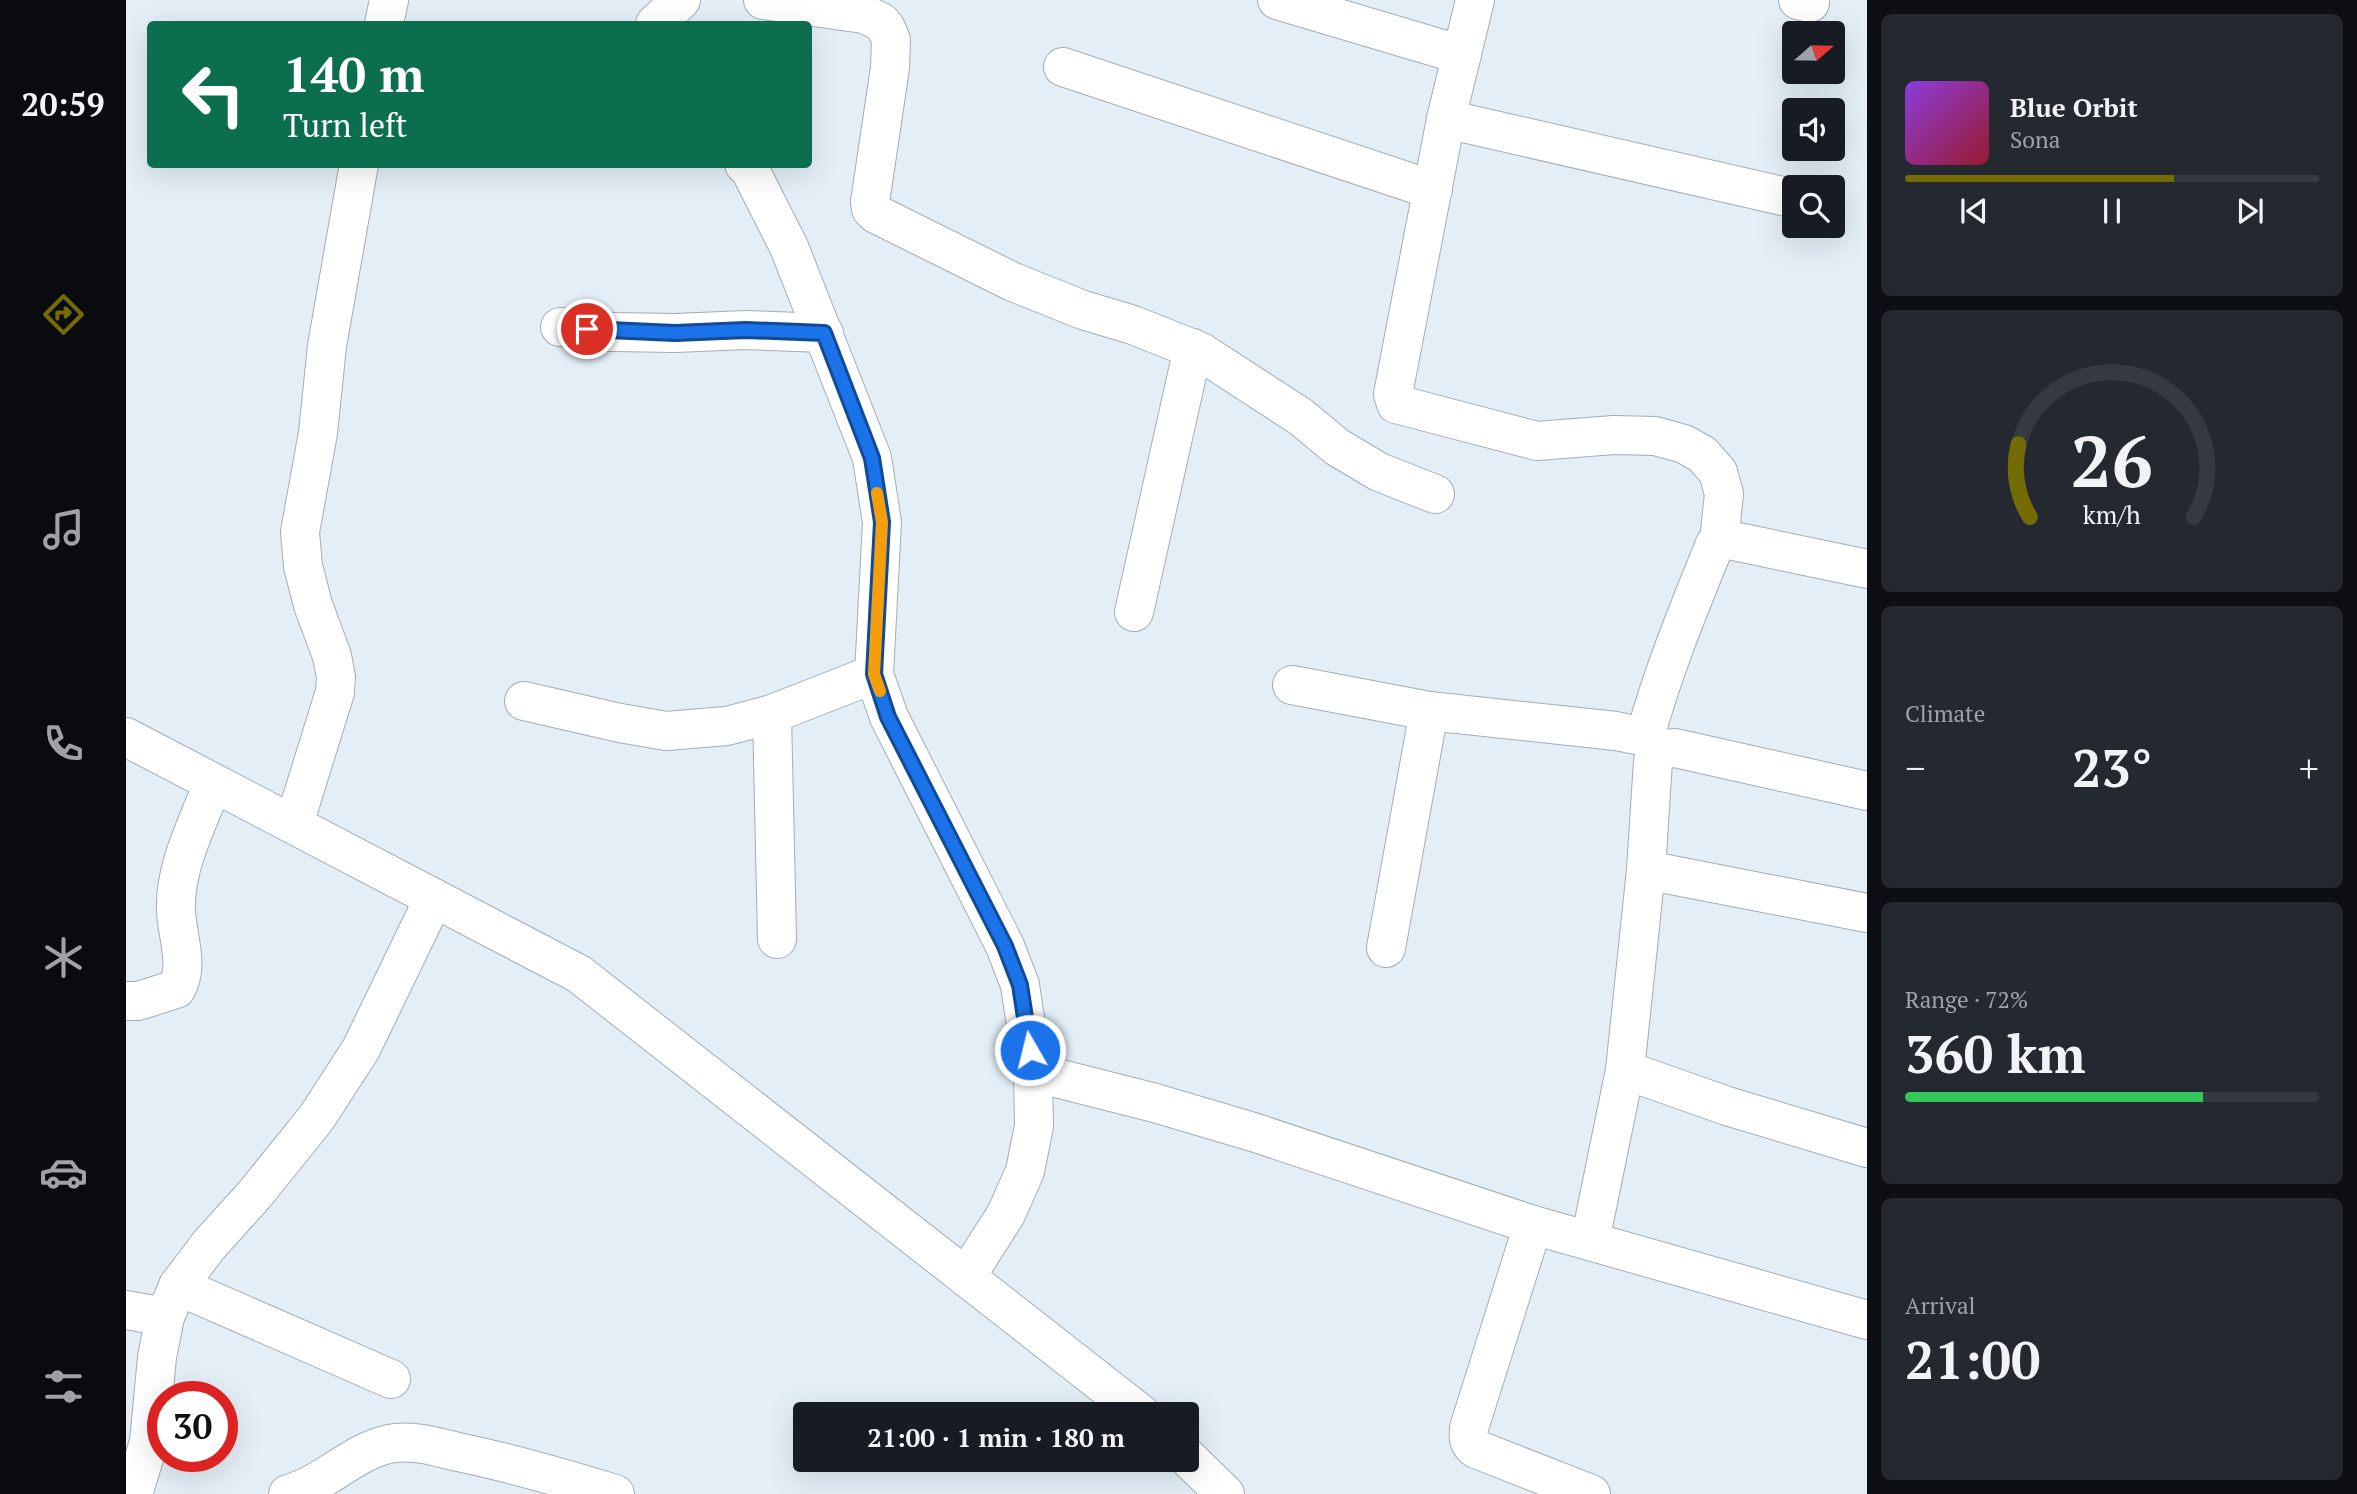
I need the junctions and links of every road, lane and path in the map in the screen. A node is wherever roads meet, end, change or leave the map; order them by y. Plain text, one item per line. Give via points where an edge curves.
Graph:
1 (389, 0) edge
2 (681, 0) edge
3 (763, 0) edge
4 (1277, 0) edge
5 (1475, 0) edge
6 (385, 21) edge
7 (658, 21) edge
8 (1462, 55) junction
9 (1063, 67) dead end
10 (1446, 119) junction
11 (358, 168) edge
12 (748, 168) edge
13 (1433, 190) junction
14 (1782, 196) edge
15 (560, 327) dead end
16 (824, 333) junction
17 (1193, 348) junction
18 (1434, 494) dead end
19 (1719, 541) junction
20 (1867, 569) edge
21 (1134, 612) dead end
22 (874, 674) junction
23 (1292, 685) dead end
24 (524, 701) dead end
25 (1429, 711) junction
26 (772, 714) junction
27 (126, 737) edge
28 (1654, 743) junction
29 (213, 783) junction
30 (1867, 791) edge
31 (294, 824) junction
32 (1646, 870) junction
33 (434, 898) junction
34 (1867, 913) edge
35 (777, 939) dead end
36 (1386, 948) dead end
37 (126, 1001) edge
38 (1625, 1070) junction
39 (1033, 1072) junction
40 (1867, 1148) edge
41 (1533, 1225) junction
42 (1590, 1241) junction
43 (966, 1277) junction
44 (172, 1302) junction
45 (126, 1310) edge
46 (1867, 1321) edge
47 (391, 1379) dead end
48 (1126, 1402) edge
49 (1199, 1468) edge
50 (610, 1493) edge
51 (133, 1494) edge
52 (288, 1494) edge
53 (1226, 1494) edge
54 (1591, 1494) edge

1 - 6 street
2 - 7 street
3 - 17 street via 864,15 886,28 891,40 890,68 870,202 876,214 1013,282
4 - 8 street
5 - 8 street
8 - 10 street
9 - 13 street
10 - 13 street
10 - 14 street
11 - 31 street via 300,532 303,566 332,656 335,685
12 - 16 street via 789,247
13 - 19 street via 1392,394 1396,404 1537,441 1614,435 1655,436 1684,444 1702,454 1718,472 1724,494
15 - 16 street via 613,332
16 - 22 street via 872,458 882,522
17 - 18 street via 1301,416 1337,447
17 - 21 street
19 - 20 street
19 - 28 street via 1657,691
22 - 26 street
22 - 39 street via 888,717 1013,966
23 - 25 street
24 - 26 street via 666,731 727,726
25 - 28 street via 1603,729
25 - 36 street
26 - 35 street
27 - 29 street
28 - 30 street
28 - 32 street via 1657,754
29 - 31 street
29 - 37 street via 176,889 182,979 176,989
31 - 33 street
32 - 34 street
32 - 38 street
33 - 43 street via 579,974
33 - 44 street via 360,1049 317,1117 209,1245
38 - 40 street
38 - 42 street
39 - 41 street via 1253,1132
39 - 43 street via 1034,1126 1025,1171 1006,1214
41 - 42 street
41 - 54 street via 1468,1439 1476,1449
42 - 46 street
43 - 48 street
44 - 45 street
44 - 47 street
44 - 51 street via 157,1357 149,1442
49 - 53 street
50 - 52 street via 511,1463 423,1444 390,1444

